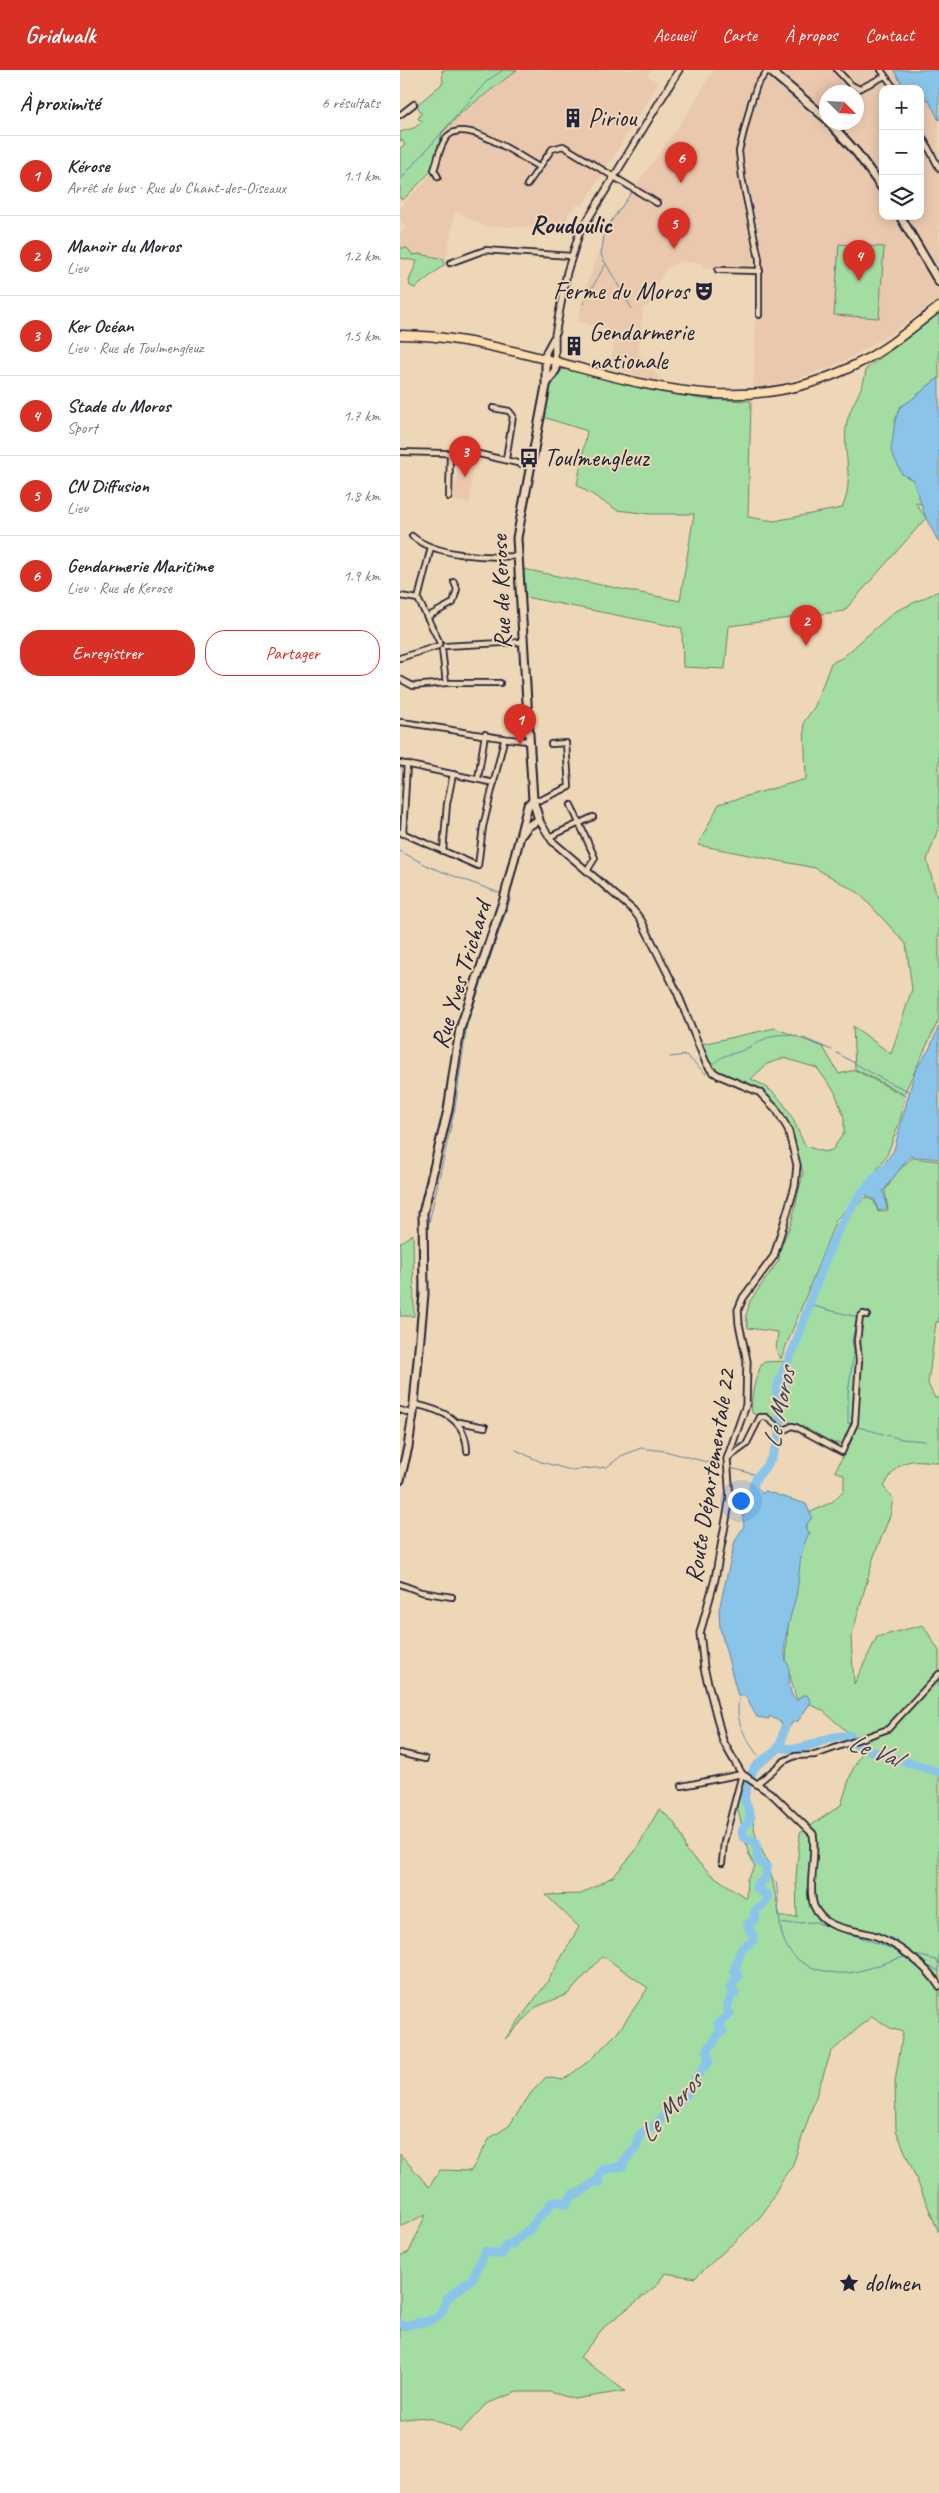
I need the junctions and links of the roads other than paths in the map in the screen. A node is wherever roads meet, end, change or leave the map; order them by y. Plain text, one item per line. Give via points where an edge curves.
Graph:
1 (679, 70) edge
2 (768, 70) edge
3 (837, 70) edge
4 (881, 70) edge
5 (885, 76) junction
6 (892, 85) edge
7 (414, 104) dead end
8 (819, 114) edge
9 (400, 115) edge
10 (837, 130) edge
11 (924, 140) edge
12 (539, 167) junction
13 (939, 168) edge
14 (613, 175) junction
15 (438, 178) dead end
16 (879, 183) edge
17 (527, 185) dead end
18 (657, 203) dead end
19 (902, 220) edge
20 (571, 256) junction
21 (450, 263) dead end
22 (718, 270) dead end
23 (760, 271) junction
24 (938, 280) edge
25 (939, 288) edge
26 (939, 299) edge
27 (938, 308) edge
28 (759, 315) dead end
29 (400, 335) edge
30 (555, 335) junction
31 (546, 360) junction
32 (555, 362) junction
33 (546, 386) junction
34 (494, 408) dead end
35 (400, 452) edge
36 (450, 454) junction
37 (506, 458) junction
38 (530, 466) junction
39 (449, 498) dead end
40 (412, 536) dead end
41 (431, 547) junction
42 (516, 556) junction
43 (454, 582) dead end
44 (400, 596) edge
45 (418, 599) junction
46 (427, 617) junction
47 (523, 642) junction
48 (441, 646) junction
49 (400, 658) edge
50 (400, 679) edge
51 (446, 683) junction
52 (500, 683) dead end
53 (400, 722) edge
54 (485, 734) junction
55 (504, 740) junction
56 (529, 741) junction
57 (550, 744) dead end
58 (400, 763) edge
59 (407, 764) junction
60 (454, 774) junction
61 (478, 779) junction
62 (494, 783) junction
63 (534, 800) junction
64 (571, 805) dead end
65 (593, 817) dead end
66 (538, 819) junction
67 (523, 821) junction
68 (578, 823) junction
69 (401, 833) edge
70 (521, 837) junction
71 (549, 837) junction
72 (443, 851) junction
73 (587, 871) junction
74 (867, 1315) dead end
75 (414, 1404) junction
76 (400, 1410) edge
77 (413, 1414) junction
78 (459, 1422) junction
79 (485, 1427) dead end
80 (467, 1451) dead end
81 (727, 1459) junction
82 (400, 1480) edge
83 (400, 1584) edge
84 (452, 1597) dead end
85 (939, 1674) edge
86 (400, 1753) edge
87 (425, 1759) dead end
88 (742, 1774) junction
89 (757, 1784) junction
90 (682, 1786) dead end
91 (722, 1863) dead end
92 (939, 1986) edge

1 - 14 street, Rue de Kerose
2 - 8 main road
2 - 23 street via 757,85 739,151
3 - 5 street via 859,89
4 - 5 street
5 - 6 street
7 - 9 street
10 - 16 main road
11 - 13 street
12 - 14 street via 552,149 563,146
12 - 15 street via 480,134 462,130 450,134 442,144 434,170
12 - 17 street
14 - 18 street
14 - 20 street, Rue de Kerose via 582,228
19 - 24 main road
20 - 21 street via 482,250
20 - 30 street, Rue de Kerose
22 - 23 street
23 - 28 street
24 - 25 main road
26 - 27 main road
27 - 32 main road via 865,360 845,370 805,385 763,393 727,396 689,393
29 - 31 main road via 460,340
30 - 31 street, Rue de Kerose via 546,351
30 - 32 street, Rue de Kerose
31 - 32 main road
31 - 33 main road, Rue de Kerose
32 - 33 main road, Rue de Kerose via 556,369
33 - 38 main road, Rue de Kerose
34 - 37 street via 509,411 513,416
35 - 36 street
36 - 37 street
36 - 39 street
37 - 38 street
38 - 42 main road, Rue de Kerose via 519,519
40 - 41 street
41 - 42 street via 486,558
41 - 45 street
42 - 47 main road, Rue de Kerose
43 - 46 street via 457,588 453,602
44 - 45 street
45 - 46 street
46 - 48 street
47 - 48 street
47 - 56 main road, Rue de Kerose
48 - 49 street
48 - 51 street
50 - 51 street via 413,686
51 - 52 street
53 - 54 street
54 - 55 street
54 - 61 street
55 - 56 street
55 - 62 street
56 - 63 main road, Rue de Kerose
57 - 63 street via 566,743 569,787
58 - 59 street
59 - 60 street
59 - 69 street
60 - 61 street
60 - 72 street via 447,804
61 - 62 street
62 - 72 street via 478,866
63 - 66 main road, Rue de Kerose
63 - 67 main road via 528,804
64 - 68 street
65 - 68 street
66 - 67 main road via 529,816
66 - 70 main road
66 - 71 street, Route Départementale 22
67 - 70 main road, Rue Yves Trichard
68 - 71 street
68 - 73 street via 595,858
69 - 72 street
70 - 75 main road, Rue Yves Trichard via 504,899 460,1029 448,1110 427,1195 423,1229 424,1294
71 - 73 street, Route Départementale 22
73 - 81 street, Route Départementale 22 via 641,920 677,992 706,1063 718,1075 759,1092 776,1109 788,1129 797,1165 795,1186 774,1256 740,1303 738,1317 747,1361 747,1390 744,1413
74 - 81 street via 860,1318 857,1340 855,1423 842,1452 796,1427 781,1429 768,1417 760,1417 746,1445
75 - 77 main road, Rue Yves Trichard
75 - 78 street via 442,1411
76 - 77 street
77 - 82 main road, Rue Yves Trichard
78 - 79 street
78 - 80 street
81 - 88 street, Route Départementale 22 via 730,1498 715,1579 700,1633 723,1741
83 - 84 street via 421,1592
85 - 89 street via 888,1729 815,1755 795,1756
86 - 87 street
88 - 89 street, Route Départementale 22
88 - 90 street
88 - 91 street via 724,1842
89 - 92 street, Route Départementale 22 via 813,1834 812,1900 820,1915 836,1927 874,1936 894,1945

